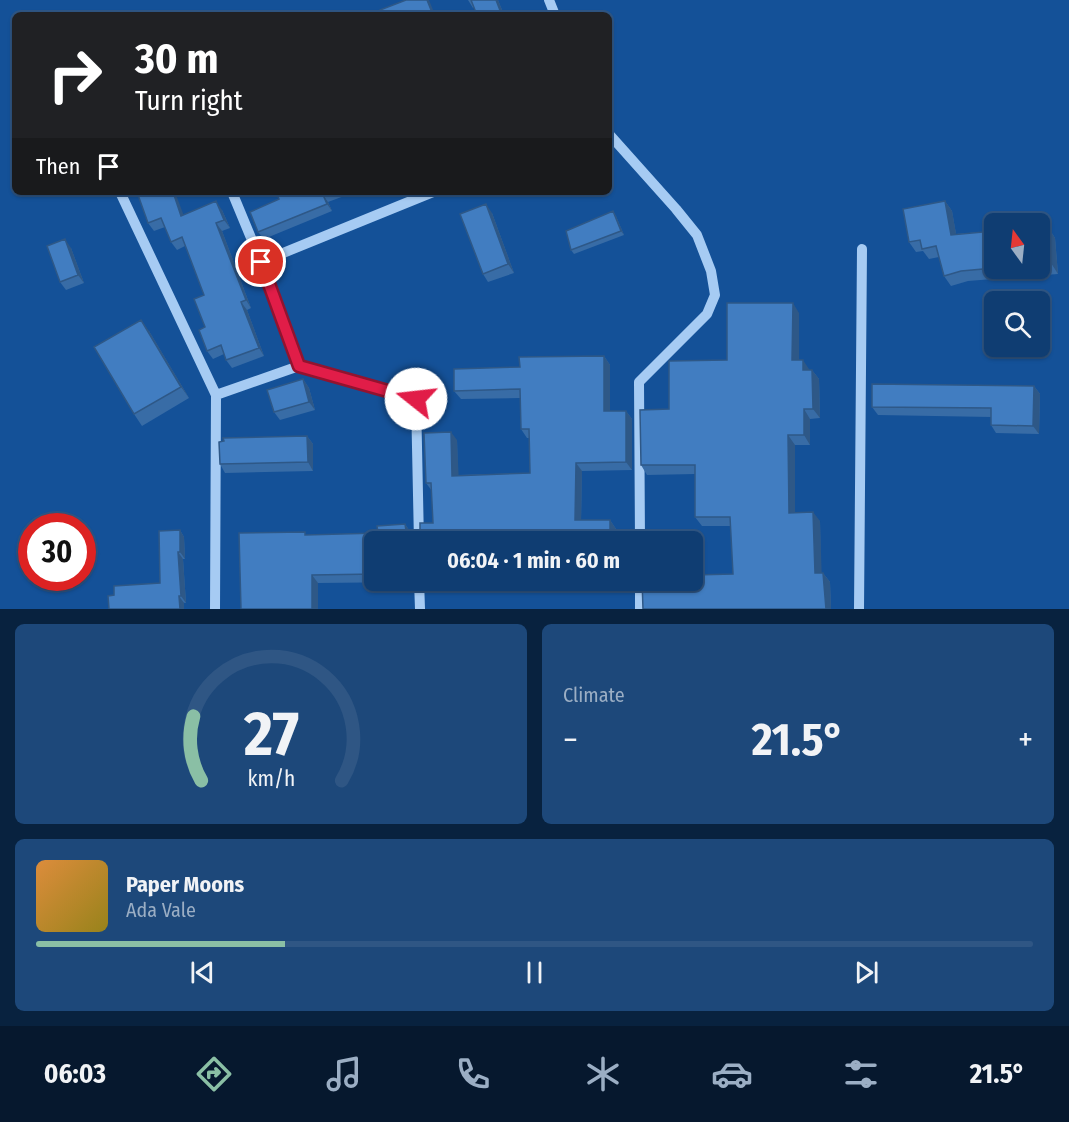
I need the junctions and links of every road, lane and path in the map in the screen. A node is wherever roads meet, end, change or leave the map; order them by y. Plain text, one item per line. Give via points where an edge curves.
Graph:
1 (612, 137) edge
2 (121, 195) edge
3 (233, 195) edge
4 (426, 195) edge
5 (862, 249) dead end
6 (261, 262) junction
7 (299, 366) junction
8 (216, 395) junction
9 (418, 531) edge
10 (640, 531) edge
11 (419, 591) edge
12 (640, 591) edge
13 (215, 609) edge
14 (420, 609) edge
15 (640, 609) edge
16 (859, 609) edge

1 - 10 street via 697,235 711,271 715,295 707,314 639,382
2 - 8 street
3 - 6 street
4 - 6 street
5 - 16 street
6 - 7 street
7 - 8 street
7 - 9 street via 416,399
8 - 13 street
11 - 14 street
12 - 15 street

